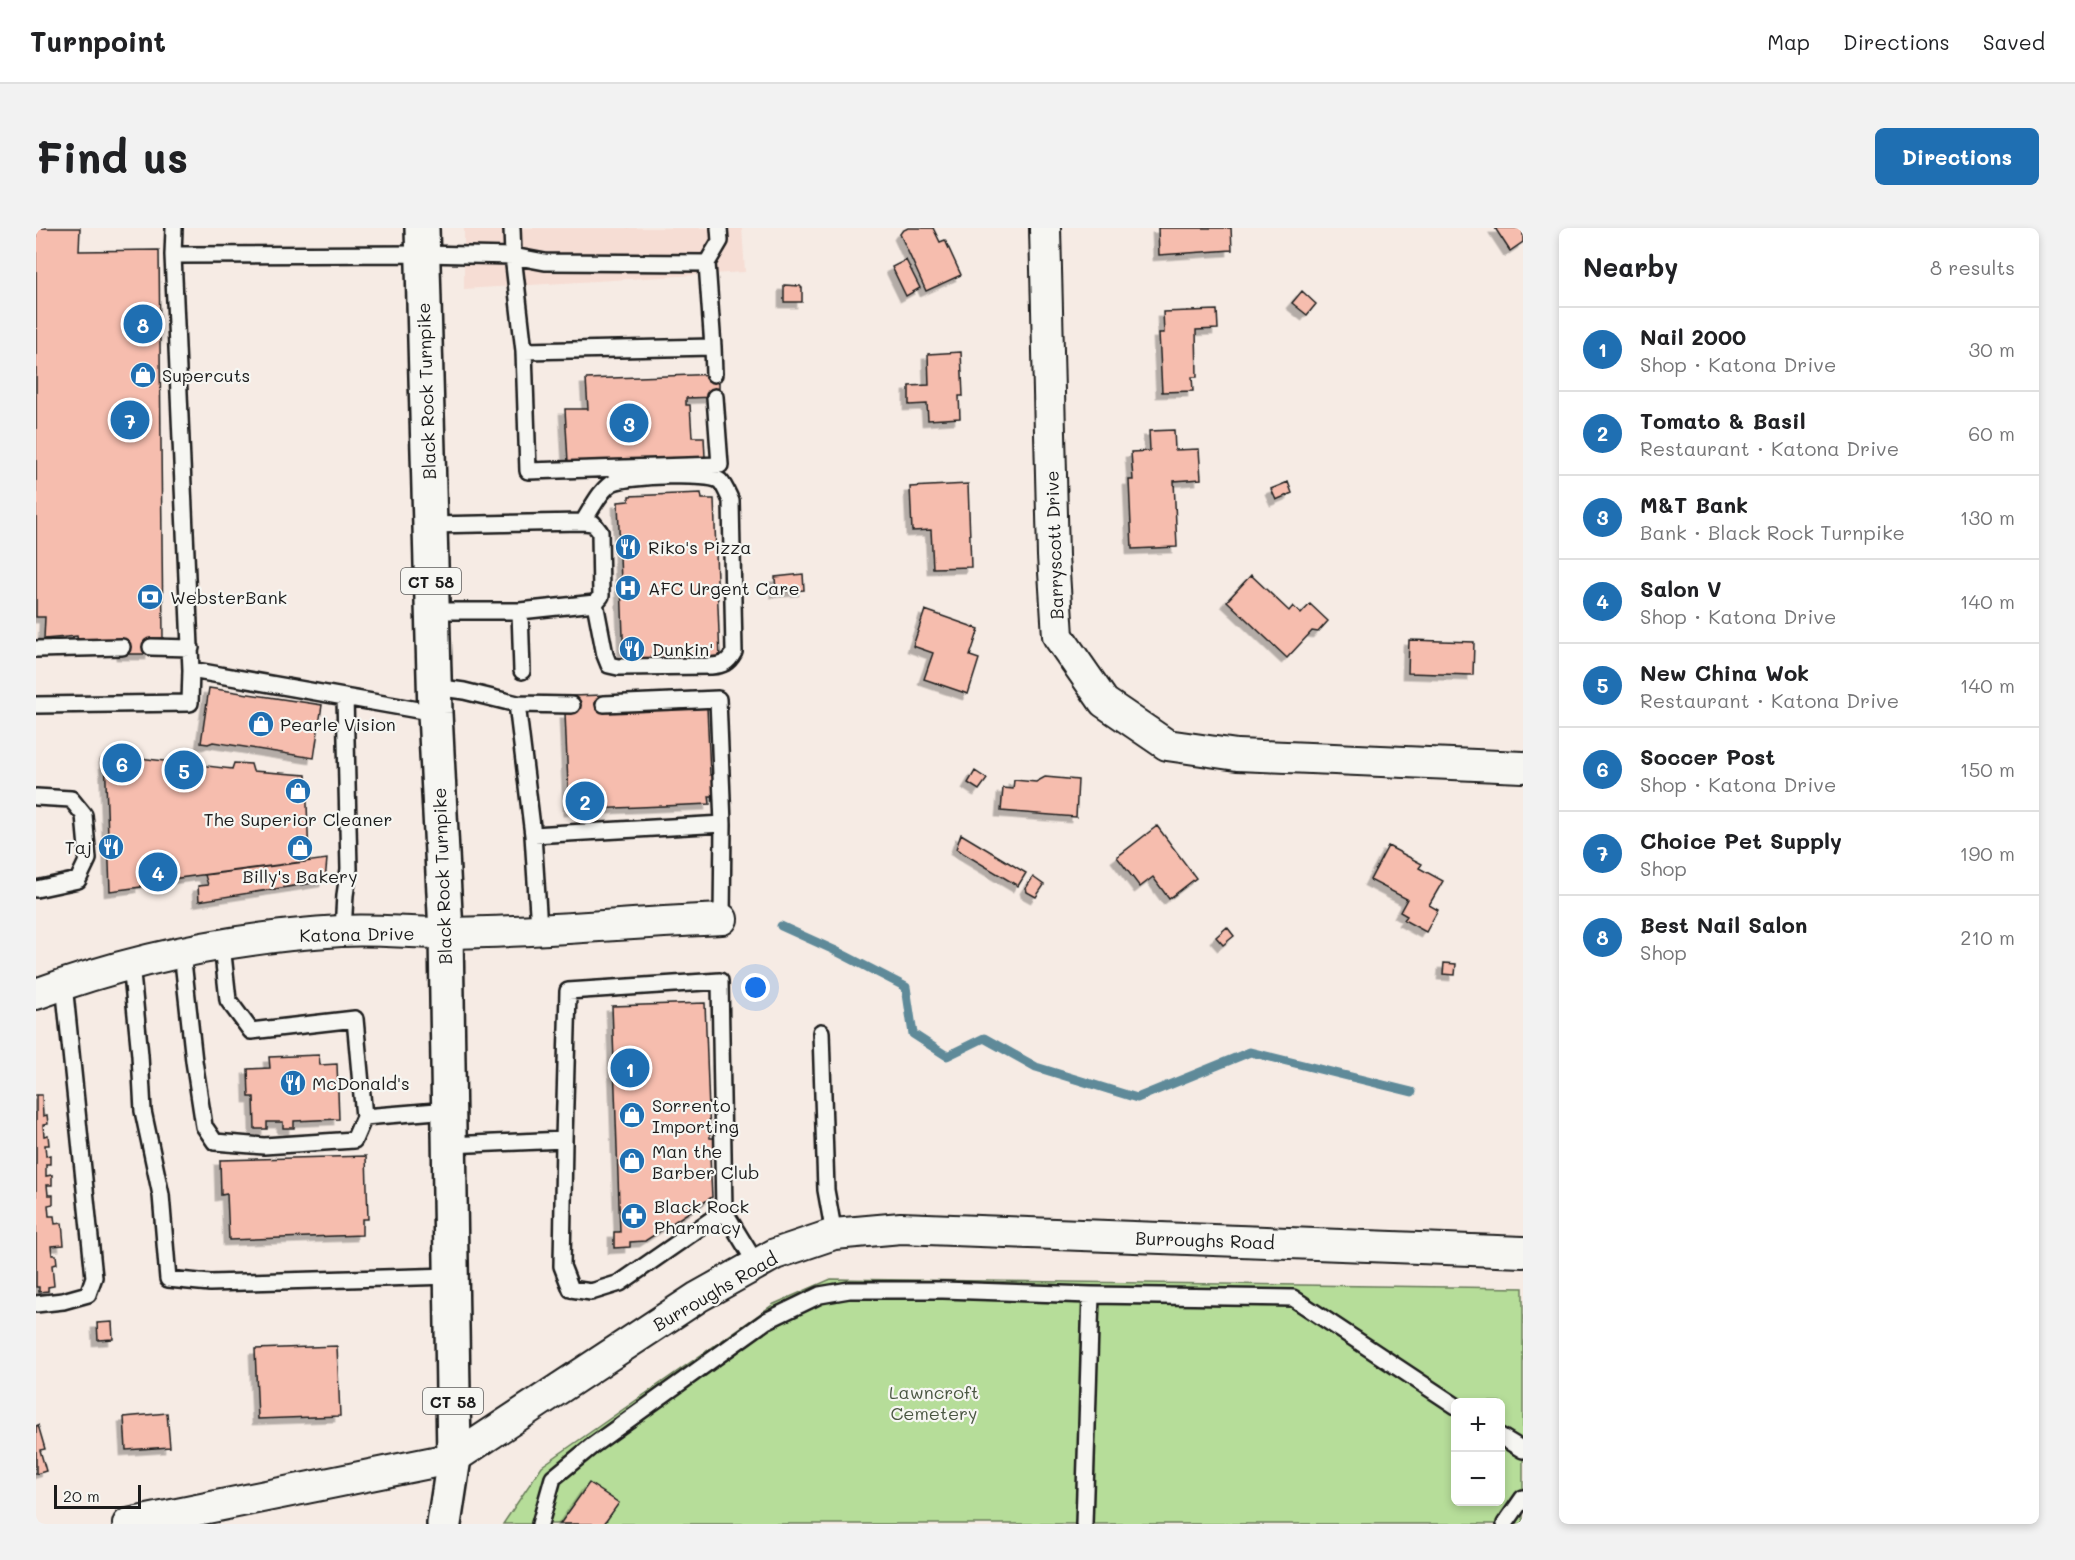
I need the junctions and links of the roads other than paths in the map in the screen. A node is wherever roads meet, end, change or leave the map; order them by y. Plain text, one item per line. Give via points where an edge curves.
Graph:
1 (174, 228) edge
2 (512, 228) edge
3 (719, 228) edge
4 (1045, 228) edge
5 (422, 241) edge
6 (173, 255) junction
7 (513, 256) junction
8 (707, 263) junction
9 (713, 347) junction
10 (524, 351) junction
11 (714, 374) dead end
12 (715, 397) dead end
13 (583, 522) junction
14 (430, 525) junction
15 (595, 603) junction
16 (432, 611) junction
17 (520, 611) junction
18 (122, 647) dead end
19 (151, 647) dead end
20 (191, 648) junction
21 (36, 649) edge
22 (191, 670) junction
23 (522, 670) dead end
24 (345, 697) junction
25 (435, 700) junction
26 (517, 704) junction
27 (604, 704) dead end
28 (36, 705) edge
29 (572, 705) dead end
30 (1523, 767) edge
31 (36, 798) edge
32 (723, 824) junction
33 (533, 835) junction
34 (36, 889) edge
35 (722, 919) joint
36 (539, 928) junction
37 (343, 931) junction
38 (446, 933) junction
39 (222, 945) junction
40 (182, 952) junction
41 (131, 964) junction
42 (64, 984) junction
43 (36, 994) edge
44 (821, 1032) dead end
45 (448, 1110) junction
46 (364, 1117) junction
47 (564, 1140) junction
48 (449, 1145) junction
49 (724, 1210) junction
50 (834, 1234) junction
51 (1523, 1252) edge
52 (757, 1264) junction
53 (451, 1276) junction
54 (1091, 1296) junction
55 (36, 1304) edge
56 (1451, 1403) edge
57 (1505, 1439) edge
58 (1523, 1450) edge
59 (454, 1458) junction
60 (1523, 1498) edge
61 (205, 1516) edge
62 (128, 1524) edge
63 (444, 1524) edge
64 (540, 1524) edge
65 (1084, 1524) edge
66 (1505, 1524) edge

1 - 6 lane
2 - 7 lane
3 - 8 lane via 720,241
4 - 30 street, Barryscott Drive via 1058,636 1104,702 1167,745 1238,755
5 - 6 lane
5 - 7 lane
5 - 14 main road, Black Rock Turnpike / CT 58
6 - 20 lane
7 - 8 lane via 545,262
7 - 10 lane
8 - 9 lane
9 - 10 lane
9 - 11 lane
10 - 12 lane via 528,471 720,465
13 - 14 lane
13 - 15 lane via 593,523 600,532 601,596
13 - 15 lane via 614,482 656,476 709,477 720,481 731,501 734,652 730,661 711,666 609,665
14 - 16 main road, Black Rock Turnpike / CT 58
15 - 17 lane
16 - 17 lane
16 - 25 main road, Black Rock Turnpike / CT 58
17 - 23 lane
18 - 21 lane
19 - 20 lane
20 - 22 lane
22 - 24 lane
22 - 28 lane via 190,703
24 - 25 lane
24 - 37 lane via 349,869
25 - 26 lane via 464,692
25 - 38 main road, Black Rock Turnpike / CT 58
26 - 29 lane
26 - 33 lane
27 - 32 lane via 718,699
31 - 34 lane via 71,799 84,815 88,859 78,880
32 - 33 lane
32 - 35 lane
33 - 36 lane
35 - 36 street, Katona Drive
36 - 38 street, Katona Drive
37 - 38 street, Katona Drive
37 - 39 street, Katona Drive
38 - 45 main road, Black Rock Turnpike / CT 58
39 - 40 street, Katona Drive
39 - 46 lane via 228,1000 251,1031 355,1019
40 - 41 street, Katona Drive
40 - 46 lane via 204,1126 215,1142 264,1146 354,1140
41 - 42 street, Katona Drive
41 - 53 lane via 143,1111 161,1195 168,1279 210,1282
42 - 43 street, Katona Drive
42 - 55 lane via 94,1277 88,1294
44 - 50 lane via 826,1190
45 - 46 lane
45 - 48 main road, Black Rock Turnpike / CT 58
47 - 48 lane
47 - 49 lane via 562,1266 571,1289 591,1292 620,1283
47 - 49 lane via 568,991 720,981
48 - 53 main road, Black Rock Turnpike / CT 58
49 - 52 lane
50 - 51 street, Burroughs Road via 901,1228
50 - 52 street, Burroughs Road
52 - 59 street, Burroughs Road via 698,1297
53 - 59 main road, Black Rock Turnpike / CT 58
54 - 56 lane via 1293,1298
54 - 64 lane via 943,1290 849,1290 820,1295 766,1322 592,1446 553,1478
54 - 65 lane
57 - 58 lane
59 - 61 street, Burroughs Road
59 - 63 main road, Black Rock Turnpike / CT 58
60 - 66 lane
61 - 62 street, Burroughs Road

